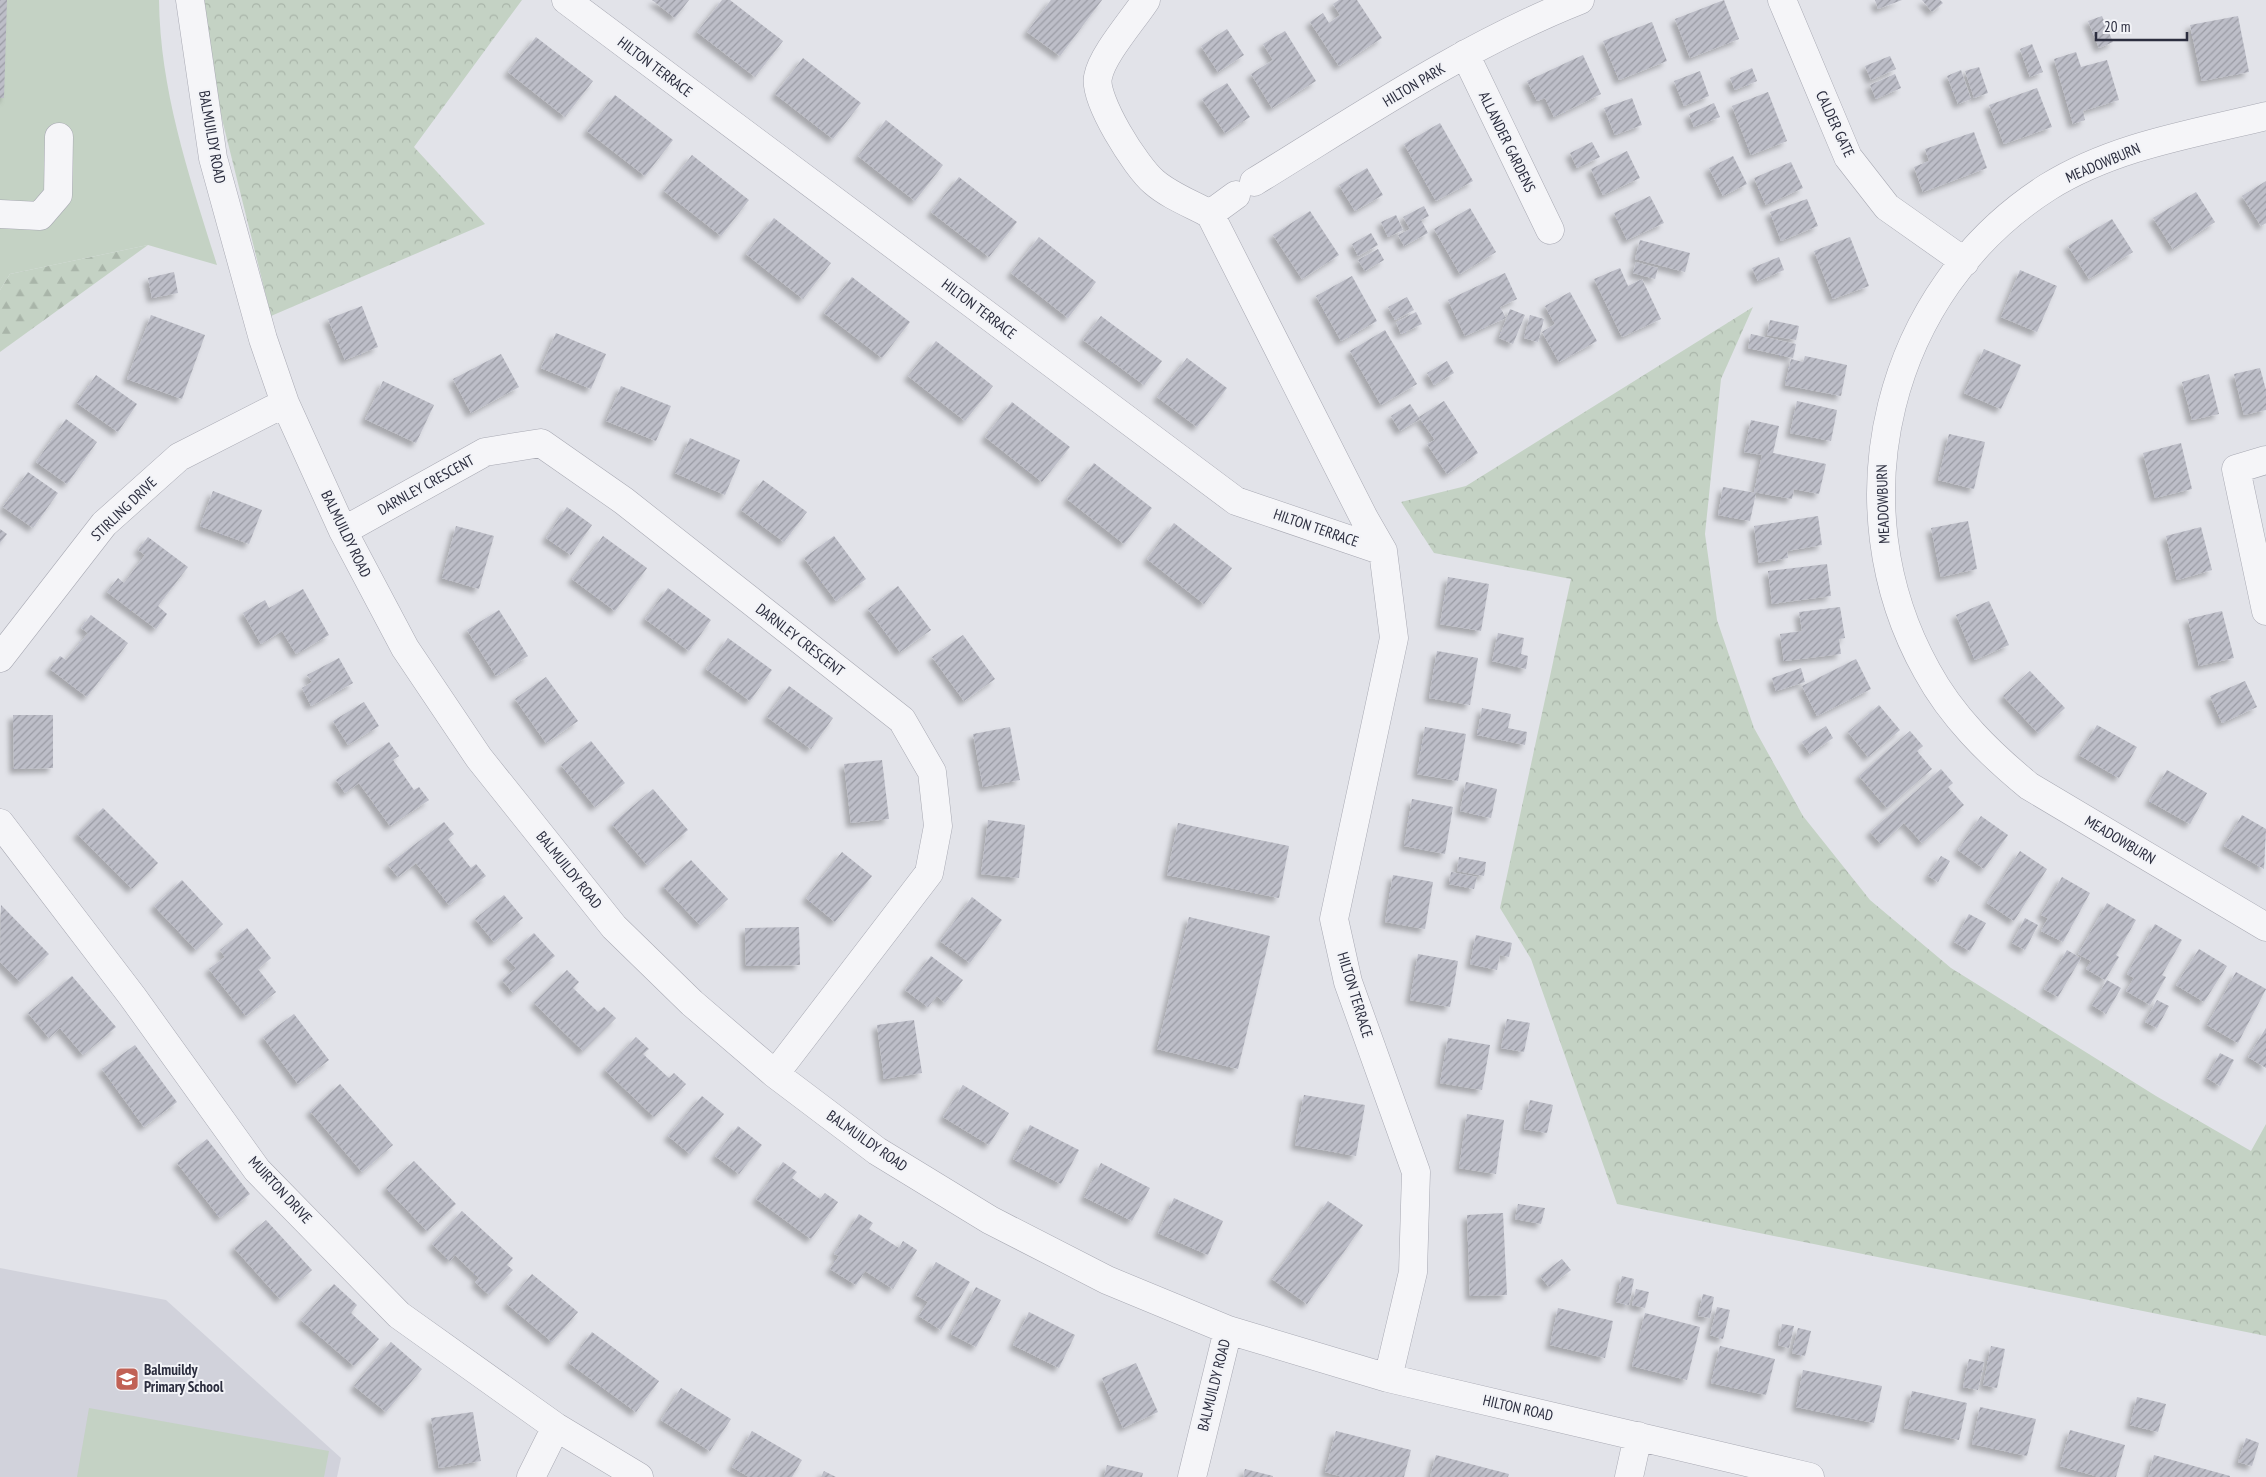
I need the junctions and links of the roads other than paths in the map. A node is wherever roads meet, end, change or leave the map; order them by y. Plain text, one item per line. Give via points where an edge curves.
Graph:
1 (190, 0) edge
2 (566, 0) edge
3 (1146, 0) edge
4 (1580, 0) edge
5 (1782, 0) edge
6 (1465, 54) junction
7 (2266, 116) edge
8 (59, 137) dead end
9 (0, 214) edge
10 (1210, 214) junction
11 (1550, 230) dead end
12 (1965, 262) junction
13 (285, 403) junction
14 (2266, 460) edge
15 (343, 531) junction
16 (1383, 550) junction
17 (2266, 611) edge
18 (0, 658) edge
19 (0, 822) edge
20 (2266, 927) edge
21 (775, 1074) junction
22 (1228, 1330) junction
23 (1388, 1378) junction
24 (556, 1427) junction
25 (1638, 1436) junction
26 (531, 1477) edge
27 (639, 1477) edge
28 (1192, 1477) edge
29 (1629, 1477) edge
30 (1810, 1477) edge

1 - 13 street, BALMUILDY ROAD via 213,158 263,339
2 - 16 street, HILTON TERRACE via 1236,501
3 - 10 street via 1101,65 1097,91 1144,173 1156,184
4 - 6 street, HILTON PARK via 1544,14
5 - 12 street, CALDER GATE via 1848,157 1888,207
6 - 10 street, HILTON PARK via 1245,188
6 - 11 street, ALLANDER GARDENS
7 - 12 street, MEADOWBURN via 2132,149 2075,173 2018,209
8 - 9 street via 58,195 40,216
10 - 16 street
12 - 20 street, MEADOWBURN via 1920,328 1891,404 1883,444 1881,524 1896,602 1910,637 1927,672 1966,727 2029,786
13 - 15 street, BALMUILDY ROAD
13 - 18 street, STIRLING DRIVE via 179,457 104,524
14 - 17 street via 2236,468
15 - 21 street, BALMUILDY ROAD via 405,648 485,766 614,927 692,1003
15 - 21 street, DARNLEY CRESCENT via 485,452 541,443 624,501 902,720 932,772 938,826 930,873
16 - 23 street, HILTON TERRACE via 1394,638 1334,918 1348,982 1416,1172 1413,1272
19 - 24 street, MUIRTON DRIVE via 132,996 257,1170 399,1315
21 - 22 street, BALMUILDY ROAD via 877,1151 990,1220 1107,1280
22 - 23 street, HILTON ROAD
22 - 28 street, BALMUILDY ROAD
23 - 25 street, HILTON ROAD
24 - 26 street
24 - 27 street, MUIRTON DRIVE
25 - 29 street
25 - 30 street, HILTON ROAD

